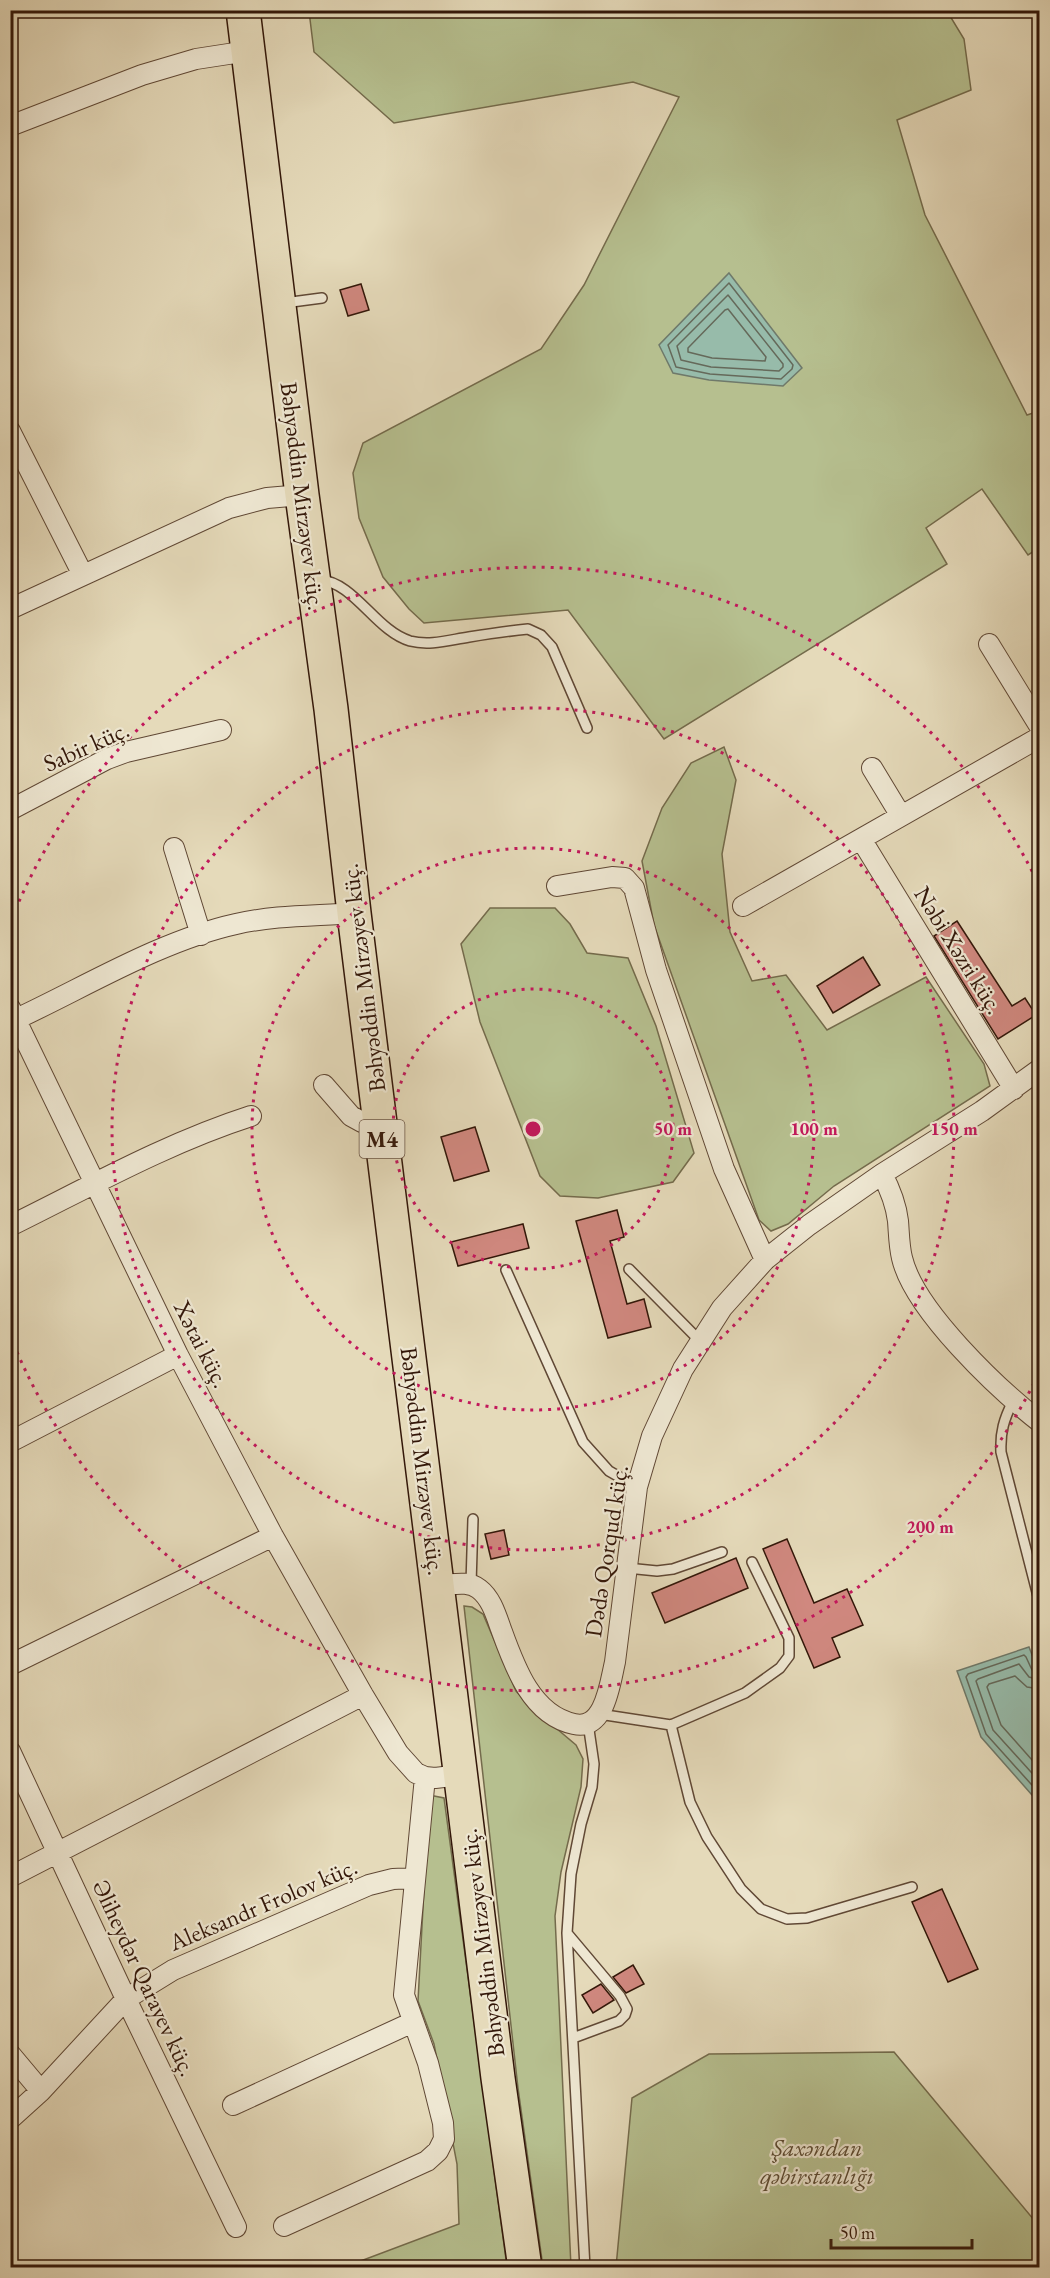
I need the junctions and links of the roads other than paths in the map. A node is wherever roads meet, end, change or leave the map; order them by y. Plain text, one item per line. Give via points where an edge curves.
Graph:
1 (243, 10) edge
2 (248, 51) junction
3 (10, 126) edge
4 (322, 298) dead end
5 (279, 304) junction
6 (10, 431) edge
7 (302, 495) junction
8 (83, 575) junction
9 (315, 580) junction
10 (10, 609) edge
11 (989, 644) dead end
12 (1040, 727) edge
13 (587, 728) dead end
14 (220, 730) dead end
15 (1040, 737) edge
16 (872, 768) dead end
17 (10, 810) edge
18 (901, 816) junction
19 (861, 839) junction
20 (174, 848) dead end
21 (557, 886) dead end
22 (743, 906) dead end
23 (354, 913) junction
24 (201, 934) junction
25 (12, 1017) edge
26 (1040, 1070) edge
27 (324, 1085) dead end
28 (1014, 1089) junction
29 (251, 1116) dead end
30 (380, 1123) junction
31 (882, 1174) junction
32 (96, 1184) junction
33 (10, 1226) edge
34 (765, 1260) junction
35 (629, 1269) dead end
36 (506, 1270) dead end
37 (700, 1341) junction
38 (178, 1355) junction
39 (1013, 1401) junction
40 (1040, 1422) edge
41 (10, 1442) edge
42 (638, 1487) junction
43 (473, 1519) dead end
44 (273, 1536) junction
45 (722, 1552) dead end
46 (752, 1562) dead end
47 (627, 1568) junction
48 (455, 1584) junction
49 (1040, 1604) edge
50 (10, 1665) edge
51 (363, 1695) junction
52 (593, 1719) junction
53 (671, 1725) junction
54 (10, 1751) edge
55 (461, 1775) junction
56 (425, 1777) junction
57 (57, 1853) junction
58 (10, 1877) edge
59 (415, 1878) junction
60 (912, 1887) dead end
61 (567, 1933) junction
62 (126, 1999) junction
63 (413, 2022) junction
64 (573, 2038) junction
65 (10, 2054) edge
66 (41, 2091) junction
67 (233, 2105) dead end
68 (10, 2120) edge
69 (285, 2226) dead end
70 (236, 2227) dead end
71 (525, 2268) edge
72 (585, 2268) edge

1 - 2 highway, Bəhyəddin Mirzəyev küç. / M4
2 - 3 street via 196,59 142,75
2 - 5 highway, Bəhyəddin Mirzəyev küç. / M4
4 - 5 lane
5 - 7 highway, Bəhyəddin Mirzəyev küç. / M4
6 - 8 street
7 - 8 street via 246,502
7 - 9 highway, Bəhyəddin Mirzəyev küç. / M4
8 - 10 street
9 - 13 lane via 329,581 341,588 384,627 408,640 426,644 528,629 541,635 552,647
9 - 23 highway, Bəhyəddin Mirzəyev küç. / M4
11 - 12 street
14 - 17 street, Sabir küç. via 107,759
15 - 18 street
16 - 18 street
18 - 19 street
19 - 22 street
19 - 28 street, Nəbi Xəzri küç.
20 - 24 street
21 - 34 street via 612,877 625,878 634,888 656,970 724,1169
23 - 24 street via 256,920
23 - 30 highway, Bəhyəddin Mirzəyev küç. / M4
24 - 25 street
25 - 32 street, Xətai küç.
26 - 28 street, Dədə Qorqud küç.
27 - 30 street via 351,1116 362,1122
28 - 31 street, Dədə Qorqud küç.
29 - 32 street via 181,1142
30 - 48 highway, Bəhyəddin Mirzəyev küç. / M4
31 - 34 street, Dədə Qorqud küç.
31 - 39 street via 892,1193 902,1258 912,1284 934,1317
32 - 33 street
32 - 38 street, Xətai küç.
34 - 37 street, Dədə Qorqud küç. via 722,1308
35 - 37 lane
36 - 42 lane via 583,1442 609,1471
37 - 42 street, Dədə Qorqud küç. via 652,1436
38 - 41 street
38 - 44 street, Xətai küç.
39 - 40 street
39 - 49 lane via 1000,1435 1001,1452
42 - 47 street, Dədə Qorqud küç.
43 - 48 lane
44 - 50 street
44 - 51 street, Xətai küç.
45 - 47 lane via 673,1569
46 - 53 lane via 789,1638 789,1656 773,1674 745,1693
47 - 52 street, Dədə Qorqud küç. via 609,1689
48 - 52 street via 481,1590 493,1606 511,1656 536,1700 564,1722 577,1725
48 - 55 highway, Bəhyəddin Mirzəyev küç. / M4
51 - 56 street, Xətai küç. via 398,1753
51 - 57 street
52 - 53 lane
52 - 61 lane via 592,1788 571,1874
53 - 60 lane via 690,1802 707,1837 741,1889 761,1909 787,1919 807,1918
54 - 57 street, Əliheydər Qarayev küç.
55 - 56 street
55 - 71 highway, Bəhyəddin Mirzəyev küç. / M4
56 - 59 street
57 - 58 street
57 - 62 street, Əliheydər Qarayev küç.
59 - 62 street, Aleksandr Frolov küç. via 369,1885 173,1970
59 - 63 street via 404,1995
61 - 64 lane
61 - 64 lane via 627,2009 619,2021
62 - 66 street, Aleksandr Frolov küç.
62 - 70 street, Əliheydər Qarayev küç.
63 - 67 street
63 - 69 street via 428,2063 442,2123 444,2139 438,2151 427,2162
64 - 72 lane
65 - 66 street
66 - 68 street, Aleksandr Frolov küç.

